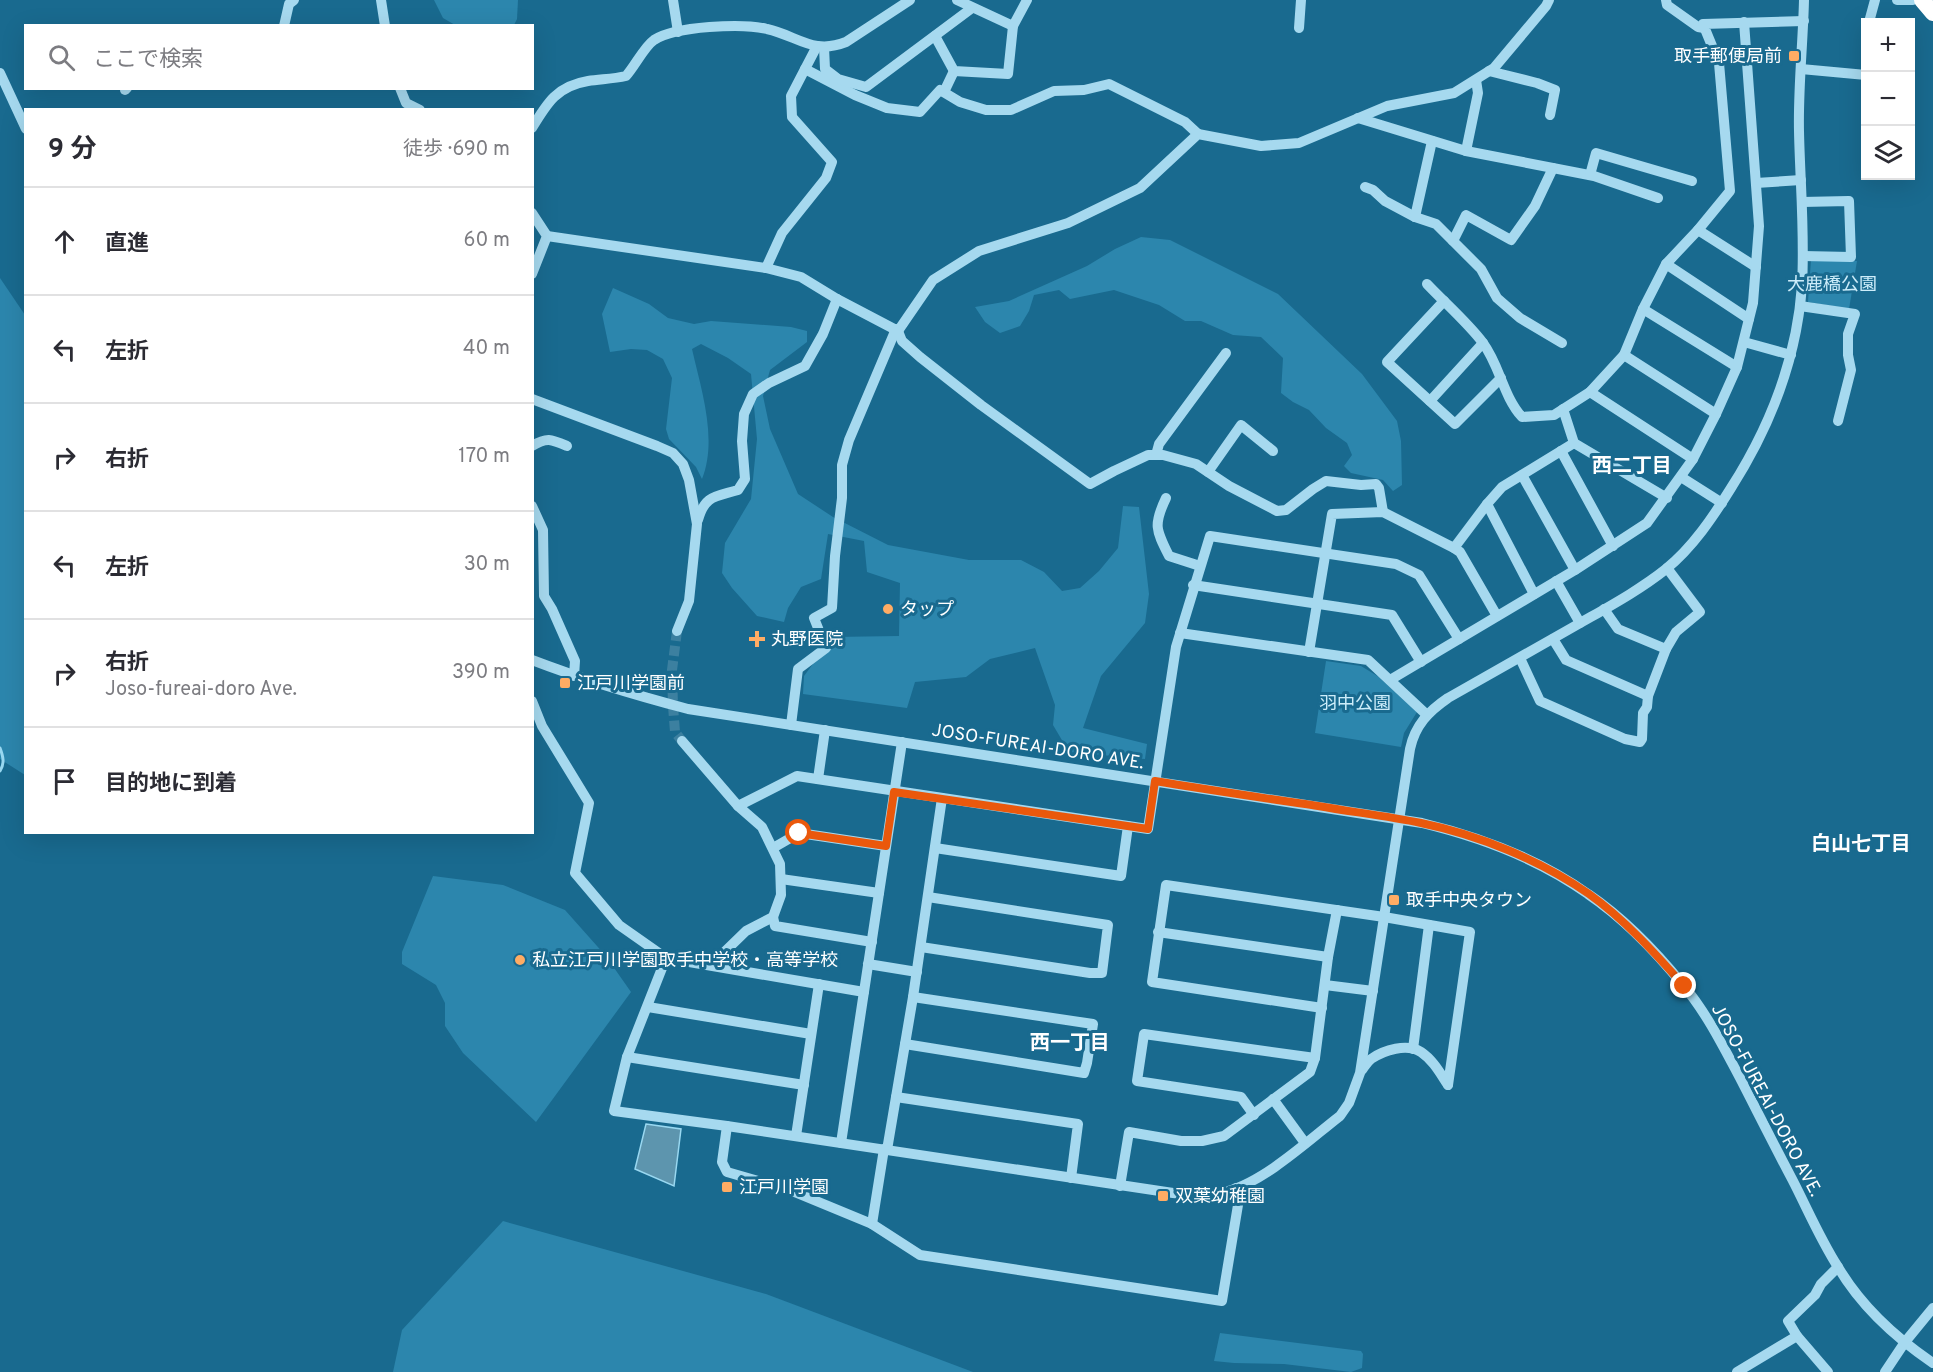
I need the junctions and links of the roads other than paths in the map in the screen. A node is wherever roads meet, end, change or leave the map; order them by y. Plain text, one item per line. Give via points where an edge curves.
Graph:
1 (294, 0) edge
2 (381, 0) edge
3 (674, 0) edge
4 (910, 0) edge
5 (957, 0) edge
6 (1027, 0) edge
7 (1302, 0) edge
8 (1549, 0) edge
9 (1666, 0) edge
10 (1804, 0) edge
11 (1875, 0) edge
12 (1897, 0) edge
13 (1912, 0) edge
14 (1922, 0) edge
15 (972, 8) junction
16 (1933, 13) edge
17 (1870, 18) edge
18 (1804, 21) junction
19 (1744, 22) junction
20 (284, 24) edge
21 (385, 24) edge
22 (1013, 26) junction
23 (1299, 28) dead end
24 (1704, 28) junction
25 (678, 32) junction
26 (935, 36) junction
27 (820, 47) junction
28 (805, 69) junction
29 (1801, 69) junction
30 (954, 71) junction
31 (1489, 71) junction
32 (0, 74) edge
33 (1861, 75) edge
34 (1476, 80) junction
35 (400, 90) edge
36 (944, 92) junction
37 (404, 106) edge
38 (1550, 115) dead end
39 (1358, 118) junction
40 (24, 125) edge
41 (534, 125) edge
42 (1198, 134) junction
43 (1432, 141) junction
44 (1466, 151) junction
45 (1553, 168) junction
46 (1590, 175) junction
47 (1800, 180) junction
48 (1692, 181) dead end
49 (1756, 183) junction
50 (1365, 187) dead end
51 (1658, 198) dead end
52 (1802, 202) junction
53 (534, 216) edge
54 (1415, 217) junction
55 (1698, 230) junction
56 (547, 236) junction
57 (1453, 241) junction
58 (1803, 256) junction
59 (1665, 264) junction
60 (1756, 267) junction
61 (766, 268) junction
62 (534, 269) edge
63 (1428, 284) dead end
64 (837, 299) junction
65 (1444, 301) junction
66 (1800, 306) junction
67 (1643, 309) junction
68 (1749, 320) junction
69 (897, 330) junction
70 (1744, 342) junction
71 (1483, 343) junction
72 (1562, 343) dead end
73 (1226, 353) dead end
74 (1624, 355) junction
75 (1791, 355) junction
76 (1737, 367) junction
77 (1501, 378) junction
78 (1590, 392) junction
79 (534, 400) edge
80 (1430, 401) junction
81 (1563, 409) junction
82 (1716, 414) junction
83 (1838, 421) dead end
84 (1574, 443) junction
85 (534, 445) edge
86 (567, 446) dead end
87 (1274, 451) dead end
88 (1561, 451) junction
89 (1156, 455) junction
90 (1693, 459) junction
91 (1208, 472) junction
92 (1522, 475) junction
93 (1681, 477) junction
94 (1166, 498) dead end
95 (1667, 498) junction
96 (1722, 503) junction
97 (1487, 504) junction
98 (534, 510) edge
99 (1383, 512) junction
100 (697, 524) junction
101 (1613, 546) junction
102 (1454, 548) junction
103 (1325, 554) junction
104 (1200, 566) junction
105 (1667, 568) junction
106 (1575, 570) junction
107 (1556, 581) junction
108 (1193, 585) junction
109 (1534, 594) junction
110 (1317, 603) junction
111 (1604, 609) junction
112 (1497, 616) junction
113 (1580, 623) junction
114 (677, 632) tunnel mouth
115 (1180, 633) junction
116 (1459, 639) junction
117 (1553, 639) junction
118 (1666, 649) junction
119 (1309, 652) junction
120 (1520, 658) junction
121 (534, 661) edge
122 (1421, 662) junction
123 (574, 676) junction
124 (1390, 680) junction
125 (1648, 696) junction
126 (534, 706) edge
127 (1426, 716) junction
128 (791, 725) junction
129 (825, 730) junction
130 (682, 741) tunnel mouth
131 (902, 742) junction
132 (818, 779) junction
133 (1155, 781) junction
134 (894, 792) junction
135 (942, 798) junction
136 (738, 806) junction
137 (1400, 819) junction
138 (1128, 826) junction
139 (886, 846) junction
140 (773, 848) junction
141 (935, 848) junction
142 (781, 879) junction
143 (879, 893) junction
144 (928, 897) junction
145 (1337, 910) junction
146 (773, 917) junction
147 (1384, 917) junction
148 (1429, 925) junction
149 (1158, 932) junction
150 (872, 942) junction
151 (921, 946) junction
152 (1329, 957) junction
153 (666, 958) junction
154 (712, 964) junction
155 (868, 964) junction
156 (917, 972) junction
157 (819, 984) junction
158 (1325, 984) junction
159 (1373, 991) junction
160 (864, 992) junction
161 (913, 996) junction
162 (648, 1007) junction
163 (1322, 1008) junction
164 (811, 1034) junction
165 (905, 1044) junction
166 (1413, 1049) junction
167 (627, 1057) junction
168 (1315, 1058) junction
169 (1360, 1073) junction
170 (804, 1086) junction
171 (896, 1097) junction
172 (1274, 1099) junction
173 (1254, 1115) junction
174 (727, 1126) junction
175 (796, 1136) junction
176 (841, 1143) junction
177 (1305, 1143) junction
178 (886, 1149) junction
179 (1071, 1178) junction
180 (1120, 1186) junction
181 (1236, 1188) junction
182 (872, 1224) junction
183 (1838, 1267) junction
184 (1933, 1308) edge
185 (1797, 1336) junction
186 (1905, 1342) junction
187 (1933, 1363) edge
188 (1737, 1372) edge
189 (1828, 1372) edge
190 (1885, 1372) edge

1 - 20 street via 289,4
2 - 21 street
3 - 25 street
4 - 27 street via 846,42
5 - 15 street
6 - 22 street
7 - 23 street
8 - 31 street
9 - 24 street via 1667,5
10 - 18 street
11 - 17 street
12 - 13 street
14 - 16 highway
15 - 22 street
15 - 26 street
18 - 19 street
18 - 29 street
19 - 24 street via 1703,24
19 - 49 street
22 - 30 street via 1008,74
24 - 55 street via 1719,63 1730,191
25 - 27 street via 719,26 754,27
25 - 41 street via 651,42 626,76 571,85 556,94
26 - 27 street via 866,87 838,79 825,69
26 - 30 street
27 - 28 street
28 - 36 street via 886,108 920,112 940,90
28 - 61 street via 791,96 792,117 832,162 826,178 782,233
29 - 33 street
29 - 47 street
30 - 36 street
31 - 34 street
31 - 38 street via 1555,90
32 - 40 street
34 - 39 street via 1454,93 1387,106
34 - 44 street via 1478,93
35 - 37 street
36 - 42 street via 986,110 1011,110 1054,91 1109,84 1185,123
39 - 42 street via 1299,143 1261,146
39 - 43 street
42 - 69 street via 1140,188 1068,224 979,251 933,280
43 - 44 street
43 - 54 street
44 - 45 street
45 - 46 street
45 - 57 street via 1535,206 1511,240 1466,215
46 - 48 street via 1596,153
46 - 51 street
47 - 49 street
47 - 52 street
49 - 60 street
50 - 54 street
52 - 58 street
52 - 58 street via 1849,201 1851,258
53 - 56 street
54 - 57 street via 1436,224
55 - 59 street
55 - 60 street
56 - 61 street
56 - 62 street
57 - 72 street via 1481,269 1497,298 1520,318
58 - 66 street
59 - 67 street
59 - 68 street
60 - 68 street
61 - 64 street via 801,277
63 - 65 street
64 - 69 street
64 - 100 street via 805,366 753,394 744,414 745,479 738,490 713,497 702,507
65 - 71 street
65 - 80 street via 1387,362
66 - 75 street
66 - 83 street via 1855,314 1848,334 1851,370
67 - 74 street
67 - 76 street
68 - 70 street
69 - 89 street via 902,341 920,357 1090,484
69 - 128 street via 844,456 832,608 814,618 826,648 798,669
70 - 75 street
70 - 76 street
71 - 77 street
71 - 80 street
73 - 89 street via 1159,444
74 - 78 street
74 - 82 street
75 - 96 street via 1758,441
76 - 82 street
77 - 80 street via 1455,424
77 - 81 street via 1512,405 1522,417 1554,415
78 - 81 street
78 - 90 street
79 - 100 street via 672,453 683,464 689,480
81 - 84 street
82 - 90 street
84 - 88 street
84 - 95 street
85 - 86 street via 552,440
87 - 91 street via 1241,424
88 - 92 street
88 - 101 street
89 - 91 street via 1196,464
90 - 93 street
91 - 99 street via 1277,511 1286,510 1326,481 1376,484
92 - 97 street via 1502,487
92 - 106 street
93 - 95 street
93 - 96 street
94 - 104 street via 1159,513 1157,533 1169,556
95 - 101 street via 1647,523
96 - 105 street
97 - 102 street
97 - 109 street
98 - 123 street via 543,530 544,596 575,661
99 - 102 street
99 - 103 street via 1332,514
100 - 114 street via 689,601
101 - 106 street
102 - 112 street
103 - 104 street via 1210,536
103 - 110 street
103 - 116 street via 1396,564 1419,575
104 - 108 street
105 - 111 street
105 - 118 street via 1700,612 1677,632
106 - 107 street
107 - 109 street
107 - 113 street
108 - 110 street
108 - 115 street
109 - 112 street
110 - 119 street
110 - 122 street via 1392,615
111 - 113 street
111 - 118 street via 1618,629
112 - 116 street
113 - 117 street
115 - 119 street
115 - 133 street
116 - 122 street
117 - 120 street
117 - 125 street via 1566,660
118 - 125 street
119 - 124 street via 1368,660
120 - 125 street via 1540,701 1625,739 1642,740
120 - 127 street via 1448,698
121 - 123 street, JOSO-FUREAI-DORO AVE.
122 - 124 street
123 - 128 street, JOSO-FUREAI-DORO AVE. via 688,709
124 - 127 street
126 - 153 street via 589,803 575,873 619,925
127 - 137 street via 1412,737
128 - 129 street, JOSO-FUREAI-DORO AVE.
129 - 131 street, JOSO-FUREAI-DORO AVE.
129 - 132 street
130 - 136 street
131 - 133 street, JOSO-FUREAI-DORO AVE.
131 - 134 street
132 - 134 street
132 - 136 street via 797,777
133 - 137 street, JOSO-FUREAI-DORO AVE.
133 - 138 street via 1148,829
134 - 135 street
134 - 139 street
135 - 138 street
135 - 141 street
136 - 140 street via 762,827
137 - 147 street
137 - 183 street, JOSO-FUREAI-DORO AVE. via 1469,836 1546,869 1589,894 1656,955 1706,1018
138 - 141 street via 1121,876
139 - 140 street via 799,833
139 - 143 street
140 - 142 street
141 - 144 street
142 - 143 street
142 - 146 street via 781,895
143 - 150 street
144 - 151 street
144 - 151 street via 1108,925 1102,973
145 - 147 street
145 - 149 street via 1166,885
145 - 152 street
146 - 150 street via 775,926
146 - 154 street via 746,931
147 - 148 street
147 - 159 street
148 - 166 street
148 - 166 street via 1470,932 1448,1085 1430,1059
149 - 152 street
149 - 163 street via 1152,982
150 - 155 street
151 - 156 street
152 - 158 street
153 - 154 street
153 - 162 street
154 - 157 street
155 - 156 street
155 - 160 street
156 - 161 street
157 - 160 street
157 - 164 street
158 - 159 street
158 - 163 street
159 - 169 street
160 - 176 street
161 - 165 street
161 - 165 street via 1093,1024 1089,1054 1084,1073
162 - 164 street
162 - 167 street
163 - 168 street
164 - 170 street
165 - 171 street
166 - 169 street via 1391,1049 1369,1060
167 - 170 street
167 - 174 street via 614,1111
168 - 172 street via 1310,1072
168 - 173 street via 1144,1034 1137,1081 1241,1098
169 - 177 street via 1340,1116
170 - 175 street
171 - 178 street
171 - 179 street via 1078,1124
172 - 173 street
172 - 177 street
173 - 180 street via 1224,1136 1202,1141 1129,1132
174 - 175 street
174 - 182 street via 722,1162 728,1173 792,1191
175 - 176 street
176 - 178 street
177 - 181 street via 1268,1172
178 - 179 street
178 - 182 street
179 - 180 street
180 - 181 street via 1185,1195
181 - 182 street via 1239,1199 1222,1301 920,1255
183 - 185 street via 1788,1321
183 - 186 street, JOSO-FUREAI-DORO AVE. via 1870,1310
184 - 186 street
185 - 188 street
185 - 189 street
186 - 187 street, JOSO-FUREAI-DORO AVE.
186 - 190 street

